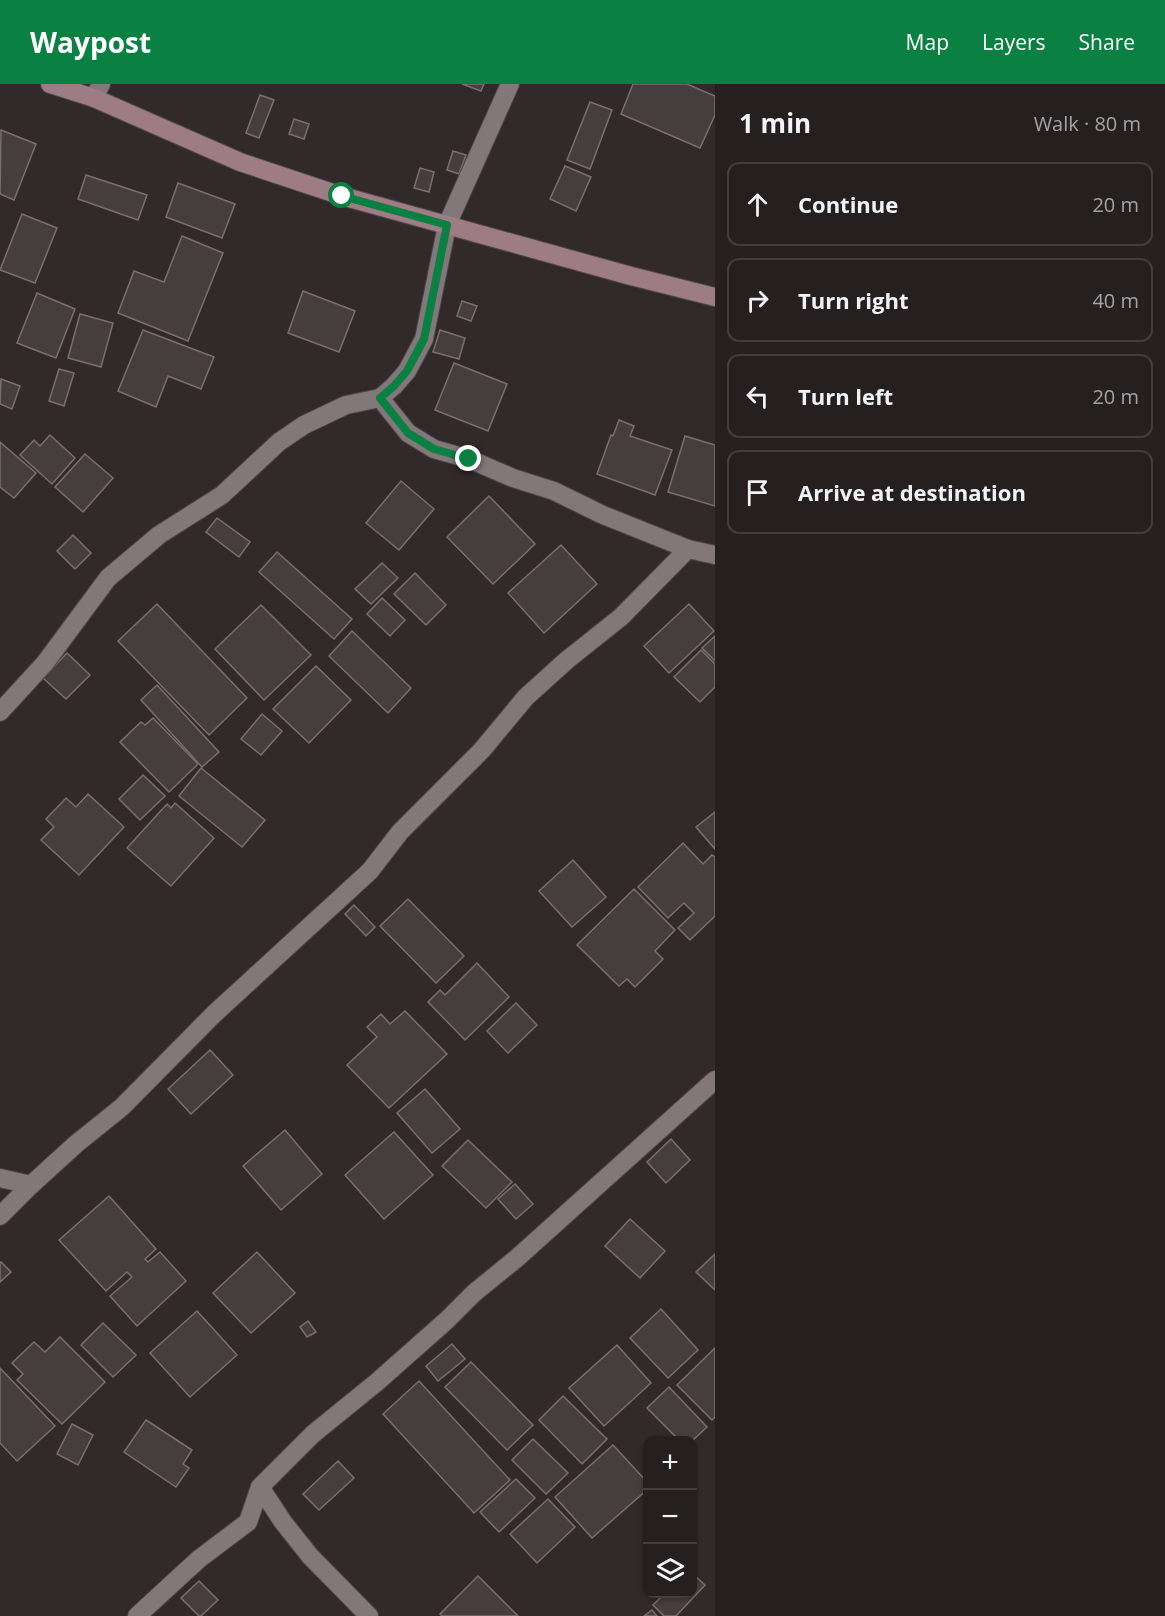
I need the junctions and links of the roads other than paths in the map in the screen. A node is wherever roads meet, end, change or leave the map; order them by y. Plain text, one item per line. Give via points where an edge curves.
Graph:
1 (51, 84) edge
2 (510, 84) edge
3 (98, 91) edge
4 (447, 225) junction
5 (715, 297) edge
6 (380, 398) junction
7 (688, 549) junction
8 (715, 555) edge
9 (0, 712) edge
10 (715, 1080) edge
11 (0, 1178) edge
12 (31, 1185) junction
13 (0, 1216) edge
14 (260, 1487) junction
15 (138, 1616) edge
16 (369, 1616) edge

1 - 3 street
2 - 4 street
3 - 4 street via 240,162
4 - 5 street
4 - 6 street via 424,339 407,371
6 - 7 street via 408,433 434,449 554,491
6 - 9 street via 346,405 304,425 279,442 222,495 159,535 108,578 45,663
7 - 8 street
7 - 12 street via 621,617 526,697 482,750 400,832 370,871 214,1014 122,1107
10 - 14 street via 447,1320 313,1434
11 - 12 street
12 - 13 street
14 - 15 street via 248,1522 199,1559
14 - 16 street via 310,1556

